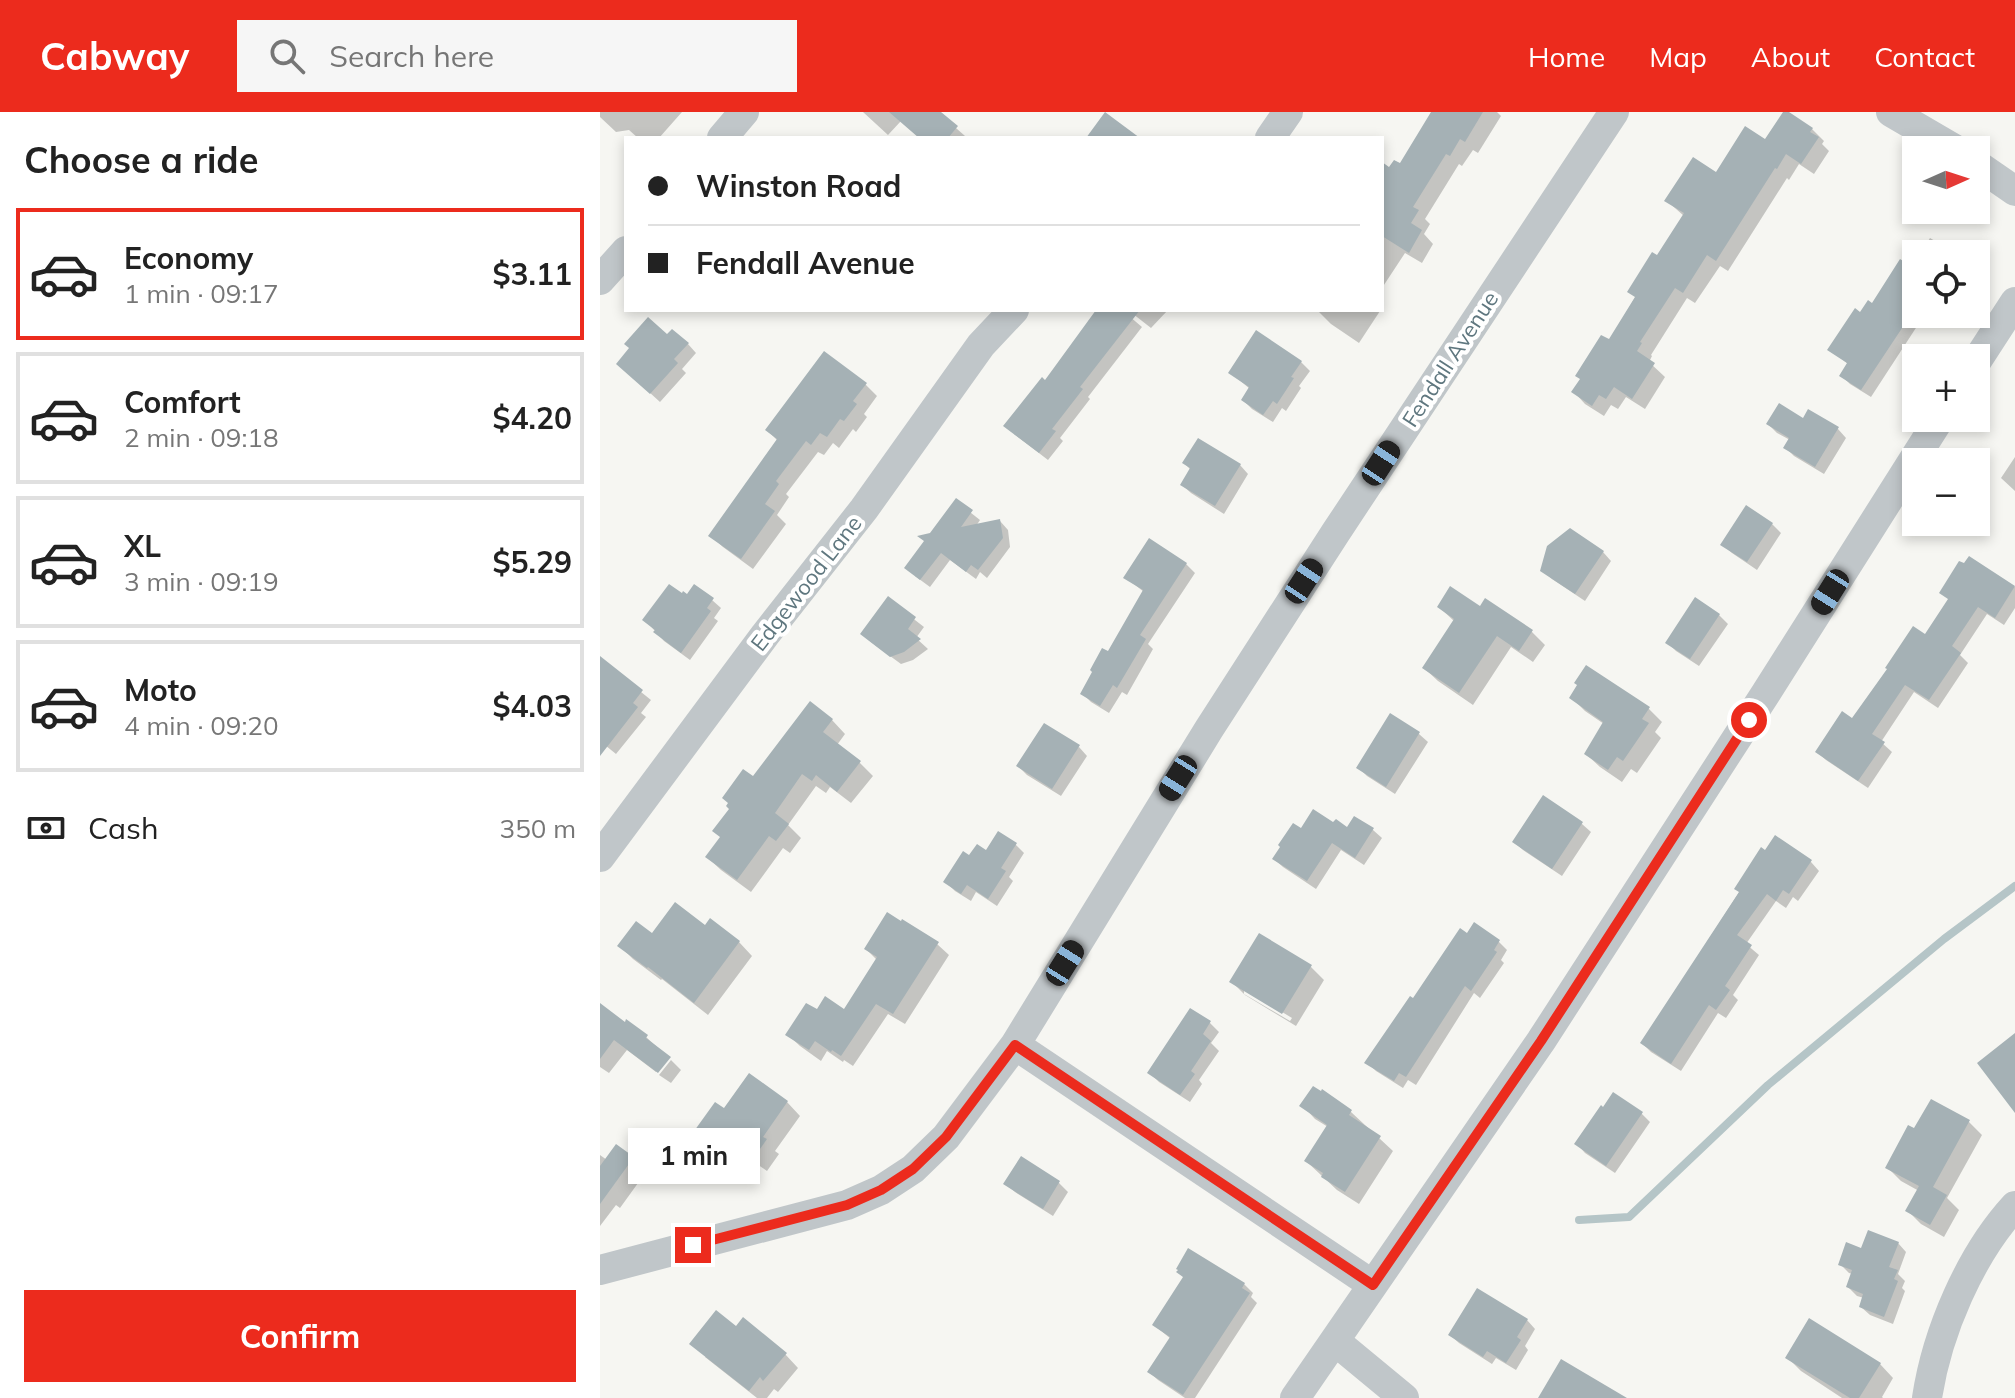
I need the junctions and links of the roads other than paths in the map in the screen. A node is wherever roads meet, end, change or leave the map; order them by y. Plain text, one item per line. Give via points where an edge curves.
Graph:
1 (744, 112) edge
2 (1288, 112) edge
3 (1614, 112) edge
4 (1891, 112) edge
5 (724, 136) edge
6 (1271, 136) edge
7 (1932, 136) edge
8 (1990, 174) edge
9 (2015, 191) edge
10 (624, 253) edge
11 (600, 280) edge
12 (2015, 302) edge
13 (1012, 312) edge
14 (1988, 344) edge
15 (1931, 432) edge
16 (600, 857) edge
17 (1015, 1045) junction
18 (2015, 1206) edge
19 (600, 1270) edge
20 (1373, 1285) junction
21 (1335, 1341) junction
22 (1295, 1398) edge
23 (1404, 1398) edge
24 (1927, 1398) edge

1 - 5 street
2 - 6 street
3 - 17 street, Fendall Avenue via 1226,702
4 - 7 street
8 - 9 street
10 - 11 street
12 - 14 street
13 - 16 street, Edgewood Lane via 981,345 864,509
15 - 20 street via 1541,1041
17 - 19 street, Fendall Avenue via 946,1137 881,1190 847,1205
17 - 20 street
18 - 24 street via 1957,1297
20 - 21 street
21 - 22 street
21 - 23 street

